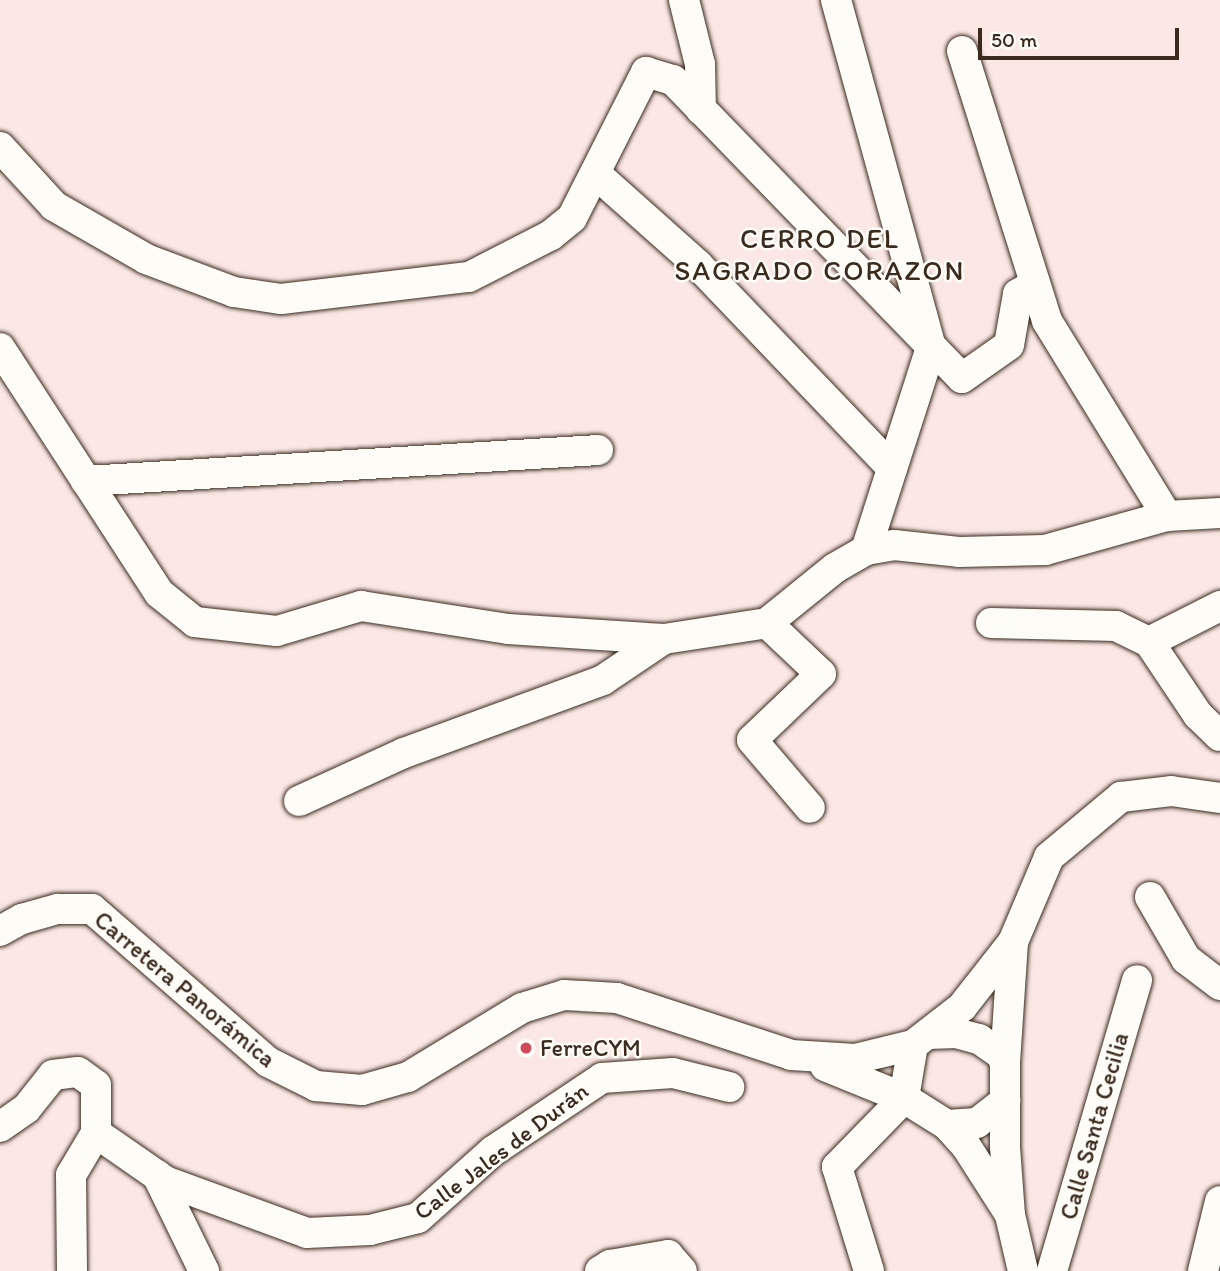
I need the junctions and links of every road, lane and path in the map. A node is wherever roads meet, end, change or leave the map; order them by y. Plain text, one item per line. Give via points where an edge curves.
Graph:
1 (684, 0) edge
2 (836, 0) edge
3 (961, 51) dead end
4 (701, 110) junction
5 (0, 147) edge
6 (596, 174) junction
7 (1033, 285) junction
8 (0, 348) edge
9 (931, 348) junction
10 (598, 450) dead end
11 (892, 468) junction
12 (86, 481) junction
13 (1220, 513) edge
14 (1167, 516) junction
15 (866, 550) junction
16 (1220, 606) edge
17 (768, 623) junction
18 (991, 623) dead end
19 (664, 639) junction
20 (1149, 642) junction
21 (1220, 736) edge
22 (1220, 797) edge
23 (299, 801) dead end
24 (810, 808) dead end
25 (1150, 897) dead end
26 (0, 931) edge
27 (1013, 942) junction
28 (1137, 980) dead end
29 (1220, 985) edge
30 (921, 1040) junction
31 (791, 1055) junction
32 (1005, 1064) junction
33 (729, 1087) dead end
34 (904, 1098) junction
35 (1005, 1101) junction
36 (947, 1125) junction
37 (0, 1127) edge
38 (96, 1133) junction
39 (157, 1175) junction
40 (1220, 1201) edge
41 (1010, 1214) junction
42 (1017, 1264) edge
43 (72, 1271) edge
44 (204, 1271) edge
45 (600, 1271) edge
46 (682, 1271) edge
47 (869, 1271) edge
48 (1052, 1271) edge
49 (1203, 1271) edge

1 - 4 street via 700,64
2 - 9 street
3 - 7 street
4 - 6 street via 673,80 646,72
4 - 9 street
5 - 6 street via 54,206 146,259 234,292 281,299 469,277 551,235 572,218
6 - 11 street via 698,265
7 - 9 street via 1018,294 1009,345 983,366 962,378
7 - 14 street via 1047,321
8 - 12 street
9 - 11 street
10 - 12 street
11 - 15 street
12 - 19 street via 159,593 195,622 277,631 361,606 509,629
13 - 14 street
14 - 15 street via 1045,550 959,552 894,545
15 - 17 street via 835,568
16 - 20 street
17 - 19 street
17 - 24 street via 821,674 752,740
18 - 20 street via 1116,626
19 - 23 street via 603,680 404,752
20 - 21 street via 1198,715
22 - 27 street, Carretera Panorámica via 1171,791 1121,797 1049,857
25 - 29 street via 1186,959
26 - 31 street, Carretera Panorámica via 58,909 92,909 268,1062 316,1086 362,1090 408,1076 522,1008 564,995 617,998
27 - 30 street, Carretera Panorámica via 962,1007
27 - 32 street
28 - 48 street, Calle Santa Cecilia
30 - 31 street, Carretera Panorámica via 855,1059
30 - 32 street via 956,1033 979,1039 1002,1055
30 - 34 street
31 - 34 street via 860,1077
32 - 35 street
33 - 39 street, Calle Jales de Durán via 673,1073 602,1077 494,1151 418,1218 370,1230 307,1233
34 - 36 street
34 - 47 street via 837,1167
35 - 36 street via 977,1123
35 - 41 street
36 - 41 street
37 - 38 street via 26,1109 53,1075 78,1072 96,1085
38 - 39 street, Calle Jales de Durán
38 - 43 street via 71,1175
39 - 44 street, Calle Jales de Durán
40 - 49 street
41 - 42 street
45 - 46 street via 610,1265 668,1255

